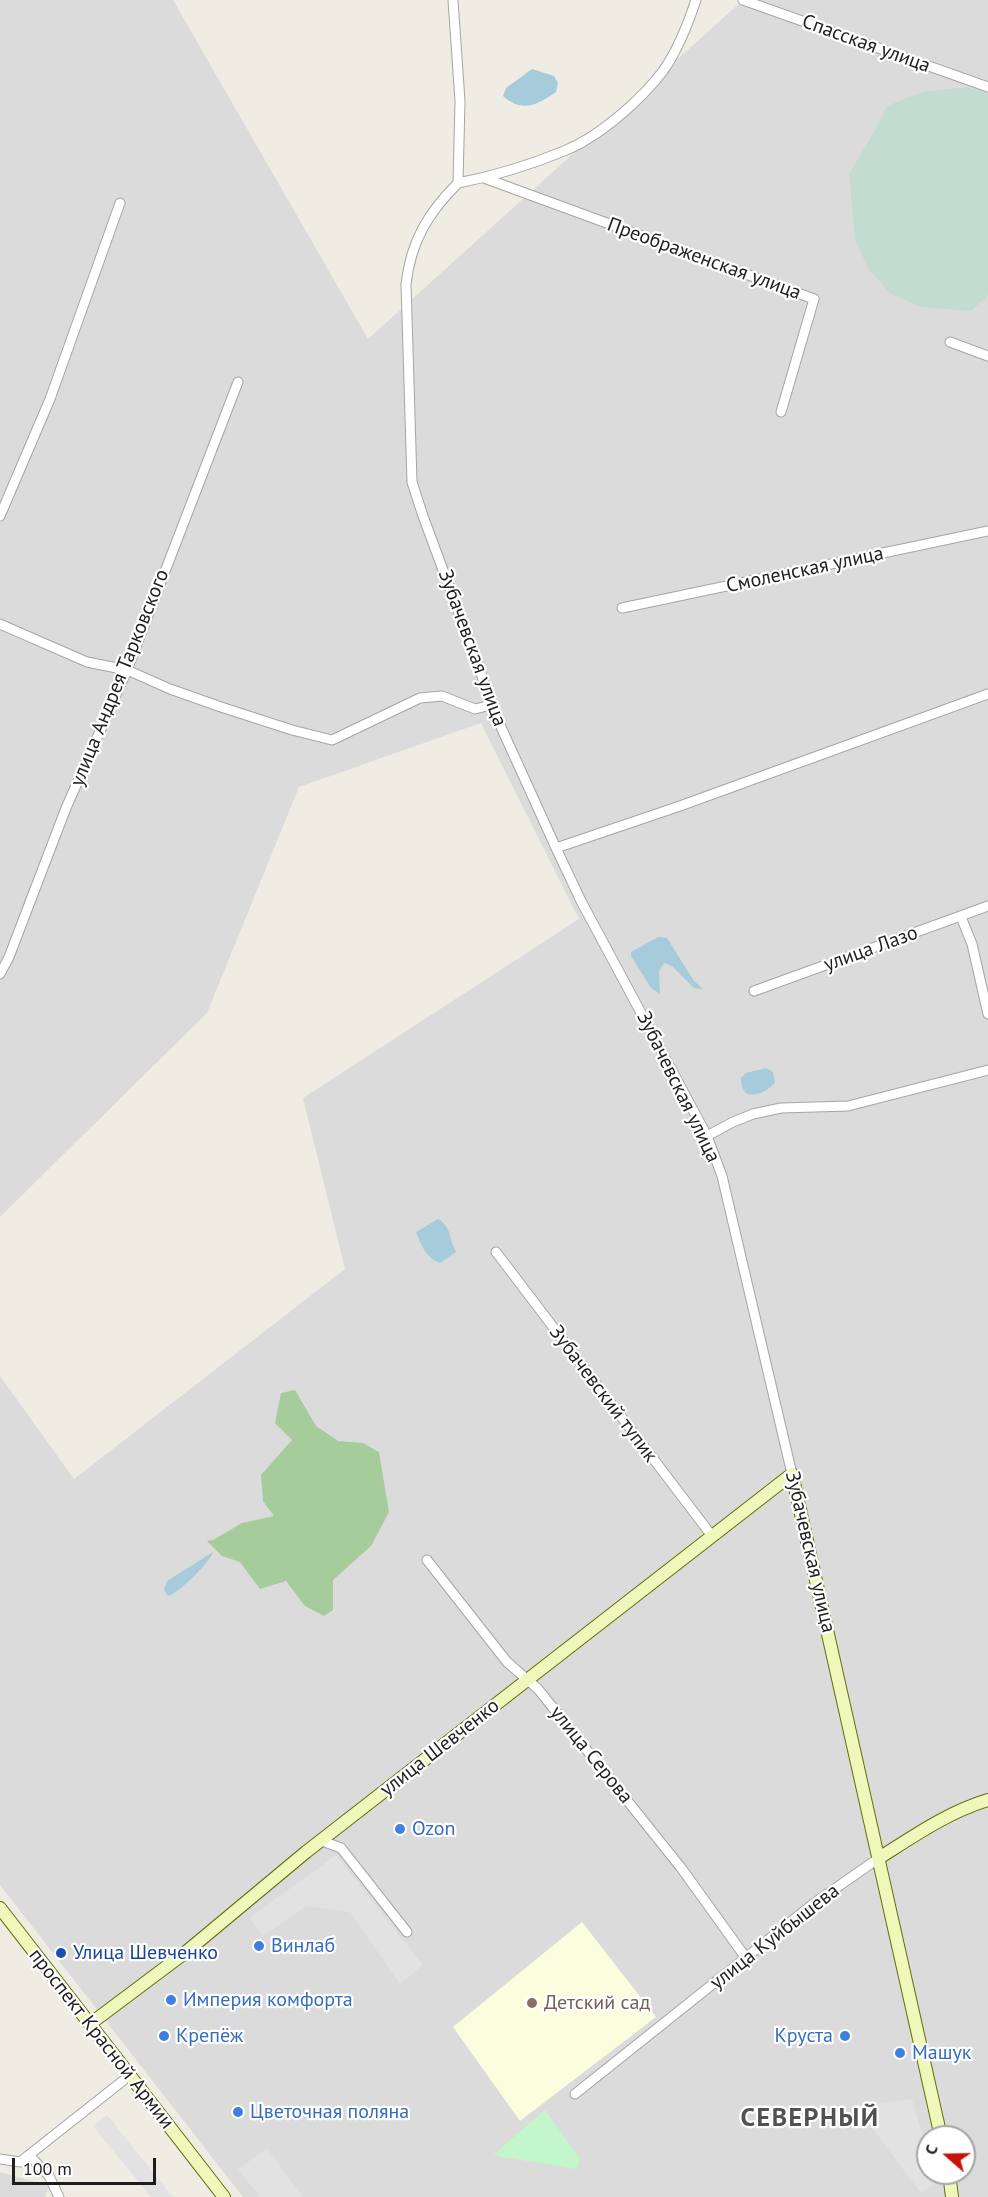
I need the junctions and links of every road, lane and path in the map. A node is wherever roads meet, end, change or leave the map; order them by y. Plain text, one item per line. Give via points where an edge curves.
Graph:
1 (453, 0) edge
2 (696, 0) edge
3 (743, 0) edge
4 (988, 87) edge
5 (484, 178) junction
6 (458, 183) junction
7 (120, 203) dead end
8 (950, 342) dead end
9 (988, 356) edge
10 (238, 382) dead end
11 (781, 412) dead end
12 (0, 516) edge
13 (988, 531) edge
14 (622, 608) dead end
15 (0, 624) edge
16 (127, 670) junction
17 (988, 694) edge
18 (491, 705) junction
19 (556, 848) junction
20 (988, 906) edge
21 (961, 917) junction
22 (0, 974) edge
23 (754, 991) dead end
24 (988, 1014) edge
25 (988, 1070) edge
26 (707, 1136) junction
27 (496, 1252) dead end
28 (792, 1474) junction
29 (712, 1536) junction
30 (427, 1560) dead end
31 (527, 1680) junction
32 (988, 1800) edge
33 (322, 1841) junction
34 (879, 1858) junction
35 (0, 1908) edge
36 (407, 1932) dead end
37 (746, 1958) junction
38 (90, 2024) junction
39 (129, 2076) junction
40 (575, 2094) dead end
41 (938, 2125) edge
42 (29, 2155) junction
43 (0, 2158) edge
44 (59, 2197) edge
45 (224, 2197) edge

1 - 6 street via 460,102
2 - 5 street via 663,71 606,127 565,151
3 - 4 street, Спасская улица
5 - 6 street
5 - 11 street, Преображенская улица via 814,299
6 - 18 street, Зубачевская улица via 438,203 419,233 408,268 411,482
7 - 12 street via 50,399
8 - 9 street
10 - 16 street, улица Андрея Тарковского
13 - 14 street, Смоленская улица
15 - 16 street via 87,662
16 - 18 street via 221,707 332,740 420,698 442,696 475,709
16 - 22 street, улица Андрея Тарковского via 66,808
17 - 19 street
18 - 19 street, Зубачевская улица
19 - 26 street, Зубачевская улица
20 - 21 street, улица Лазо
21 - 23 street, улица Лазо
21 - 24 street via 972,944
25 - 26 street via 848,1106 781,1108 753,1114
26 - 28 street, Зубачевская улица via 722,1176
27 - 29 street, Зубачевский тупик
28 - 29 street, улица Шевченко
28 - 34 street, Зубачевская улица
29 - 31 street, улица Шевченко
30 - 31 street, улица Серова via 507,1662
31 - 33 street, улица Шевченко
31 - 37 street, улица Серова via 682,1869
32 - 34 street, улица Куйбышева via 939,1820
33 - 36 street via 341,1848
33 - 38 street, улица Шевченко
34 - 37 street, улица Куйбышева
34 - 41 street, Зубачевская улица
35 - 38 street, проспект Красной Армии
37 - 40 street, улица Куйбышева
38 - 39 street, проспект Красной Армии
39 - 42 street
39 - 45 street, проспект Красной Армии
42 - 43 street via 20,2162
42 - 44 street via 49,2176

